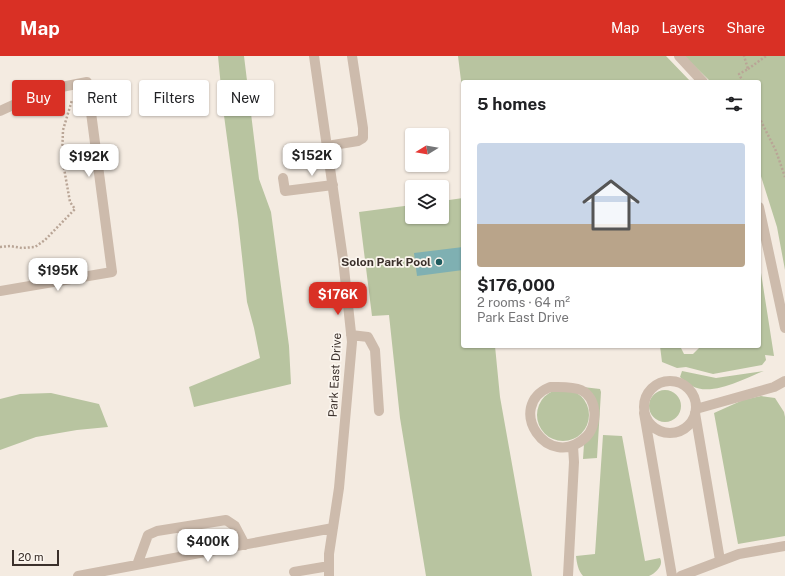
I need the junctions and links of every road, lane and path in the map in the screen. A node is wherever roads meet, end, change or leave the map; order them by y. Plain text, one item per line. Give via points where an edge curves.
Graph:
1 (314, 56) edge
2 (352, 56) edge
3 (678, 56) edge
4 (744, 56) edge
5 (766, 56) edge
6 (748, 69) junction
7 (701, 80) edge
8 (742, 80) edge
9 (72, 100) dead end
10 (0, 111) edge
11 (761, 121) edge
12 (327, 146) junction
13 (785, 177) edge
14 (283, 178) dead end
15 (333, 185) junction
16 (761, 216) edge
17 (0, 247) edge
18 (0, 291) edge
19 (785, 328) edge
20 (351, 335) junction
21 (785, 381) edge
22 (379, 411) dead end
23 (696, 411) junction
24 (644, 413) junction
25 (574, 446) junction
26 (333, 528) junction
27 (245, 545) junction
28 (785, 546) edge
29 (720, 560) junction
30 (137, 565) junction
31 (329, 571) edge
32 (294, 572) dead end
33 (78, 576) edge
34 (568, 576) edge
35 (672, 576) edge
36 (681, 576) edge

1 - 12 street, Park East Drive
2 - 12 street via 363,128 362,138 358,141
3 - 7 street
4 - 6 path
5 - 6 path
6 - 8 path via 739,74
9 - 17 path via 63,130 62,157 70,202 75,209 46,240 35,247
10 - 18 street via 46,90 87,82 112,272
11 - 13 path
12 - 15 street, Park East Drive
14 - 15 street via 285,191
15 - 20 street, Park East Drive
16 - 19 street
20 - 22 street via 368,337 375,350
20 - 26 street, Park East Drive via 343,446
21 - 23 street via 774,387
23 - 24 street via 690,424 681,431 670,433 658,430 649,423
23 - 24 street via 695,399 690,390 682,383 672,380 663,381 647,393
23 - 29 street
24 - 35 street
25 - 25 street via 559,448 540,438 534,430 530,419 531,408 542,390 550,387 573,388 582,390 589,397 594,406 593,427 588,436
25 - 34 street
26 - 27 street
26 - 31 street, Park East Drive
27 - 30 street
27 - 30 street via 236,526 226,520 157,531 148,535
28 - 29 street
29 - 36 street
30 - 33 street
31 - 32 street

